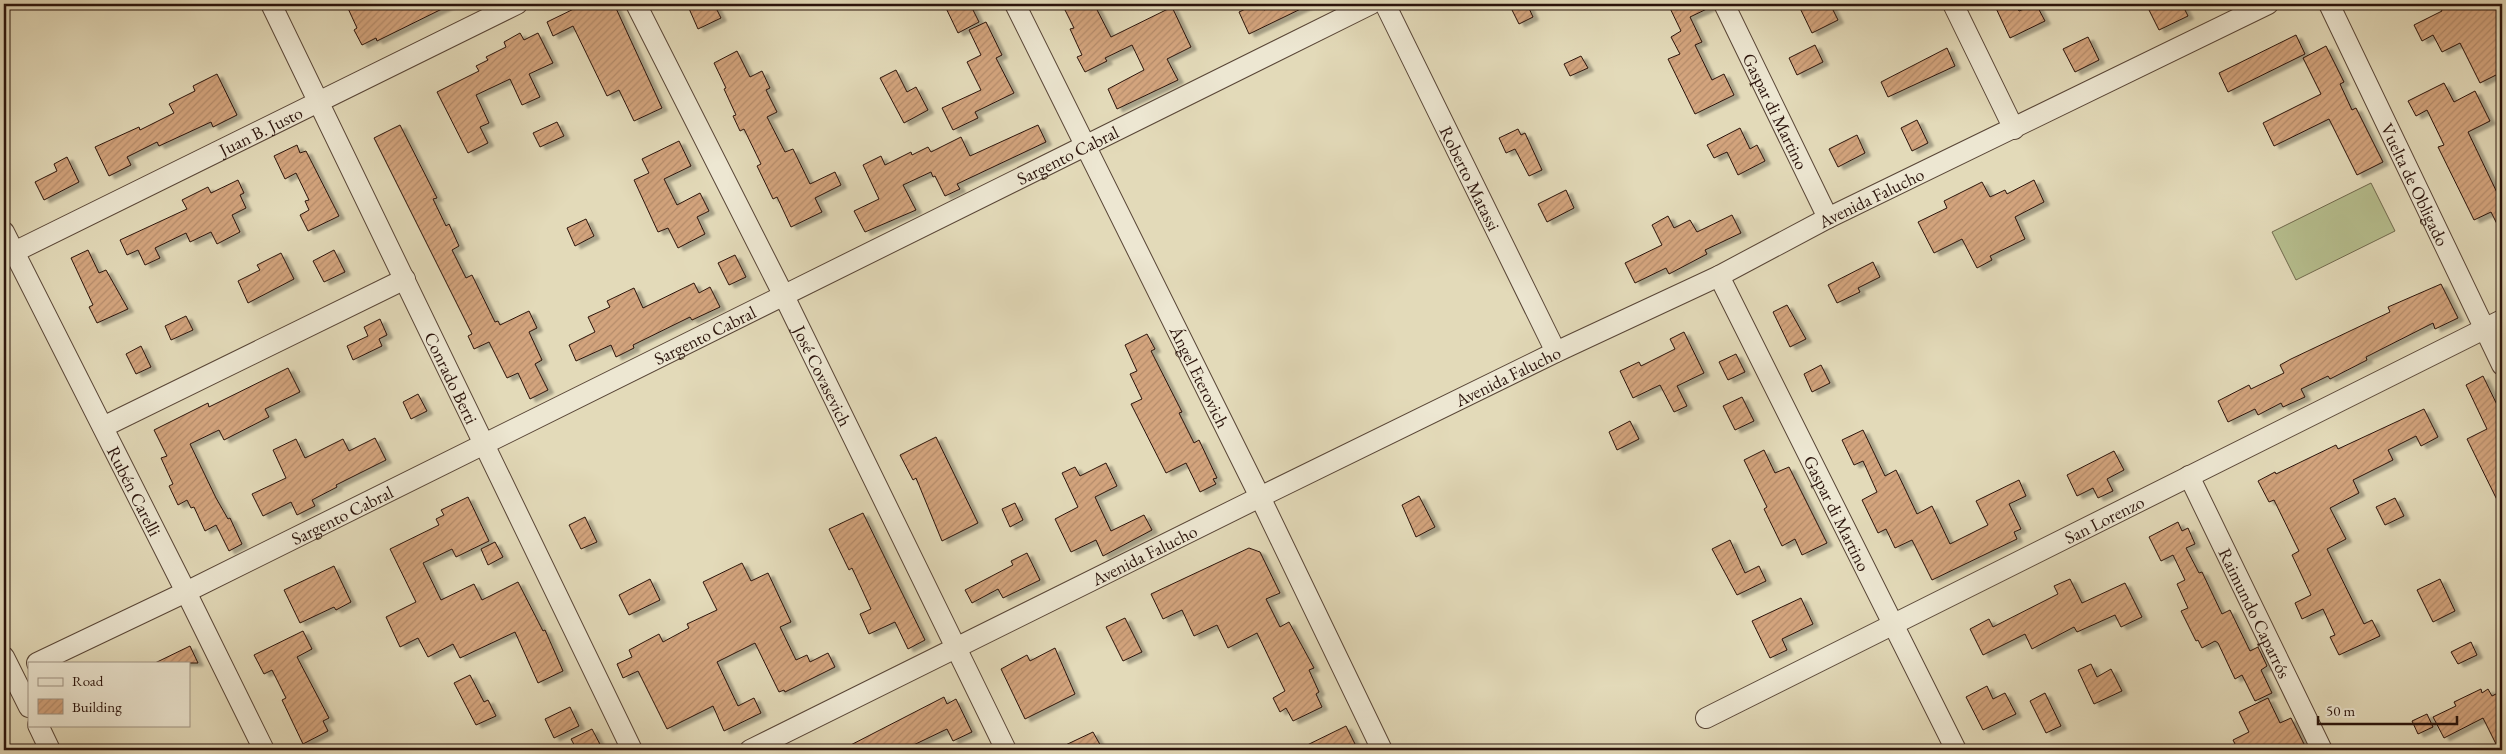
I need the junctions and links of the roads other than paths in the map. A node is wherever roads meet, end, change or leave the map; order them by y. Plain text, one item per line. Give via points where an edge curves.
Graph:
1 (271, 4) edge
2 (517, 4) edge
3 (636, 4) edge
4 (1015, 4) edge
5 (1371, 4) edge
6 (1385, 4) edge
7 (1724, 4) edge
8 (1953, 4) edge
9 (2268, 4) edge
10 (2329, 4) edge
11 (319, 101) junction
12 (2014, 129) junction
13 (1086, 144) junction
14 (1828, 218) junction
15 (4, 232) edge
16 (9, 255) edge
17 (1719, 276) junction
18 (405, 279) junction
19 (784, 296) junction
20 (2493, 324) edge
21 (1556, 352) junction
22 (2502, 366) edge
23 (103, 427) junction
24 (484, 443) junction
25 (2189, 476) junction
26 (1260, 497) junction
27 (186, 592) junction
28 (1894, 624) junction
29 (956, 648) junction
30 (39, 662) edge
31 (15, 666) edge
32 (28, 705) edge
33 (1706, 718) dead end
34 (38, 726) edge
35 (50, 750) edge
36 (264, 750) edge
37 (632, 750) edge
38 (750, 750) edge
39 (1006, 750) edge
40 (1382, 750) edge
41 (1956, 750) edge
42 (2322, 750) edge

1 - 11 street, Conrado Berti
2 - 11 street, Juan B. Justo
3 - 19 street, José Covasevich
4 - 13 street, Ángel Eterovich
5 - 13 street, Sargento Cabral
6 - 21 street, Roberto Matassi
7 - 14 street, Gaspar di Martino
8 - 12 street
9 - 12 street, Avenida Falucho
10 - 20 street, Vuelta de Obligado
11 - 16 street, Juan B. Justo
11 - 18 street, Conrado Berti
12 - 14 street, Avenida Falucho
13 - 19 street, Sargento Cabral
13 - 26 street, Ángel Eterovich
14 - 17 street, Avenida Falucho
15 - 16 street, Rubén Carelli
16 - 23 street, Rubén Carelli
17 - 21 street, Avenida Falucho
17 - 28 street, Gaspar di Martino
18 - 23 street
18 - 24 street, Conrado Berti
19 - 24 street, Sargento Cabral
19 - 29 street, José Covasevich
20 - 22 street, Vuelta de Obligado
20 - 25 street, San Lorenzo
21 - 26 street, Avenida Falucho
23 - 27 street, Rubén Carelli
24 - 27 street, Sargento Cabral
24 - 37 street, Conrado Berti
25 - 28 street, San Lorenzo
25 - 42 street, Raimundo Caparrós
26 - 29 street, Avenida Falucho
26 - 40 street, Ángel Eterovich
27 - 30 street, Sargento Cabral
27 - 36 street, Rubén Carelli
28 - 33 street, San Lorenzo
28 - 41 street, Gaspar di Martino
29 - 38 street, Avenida Falucho
29 - 39 street, José Covasevich
31 - 32 street
34 - 35 street

